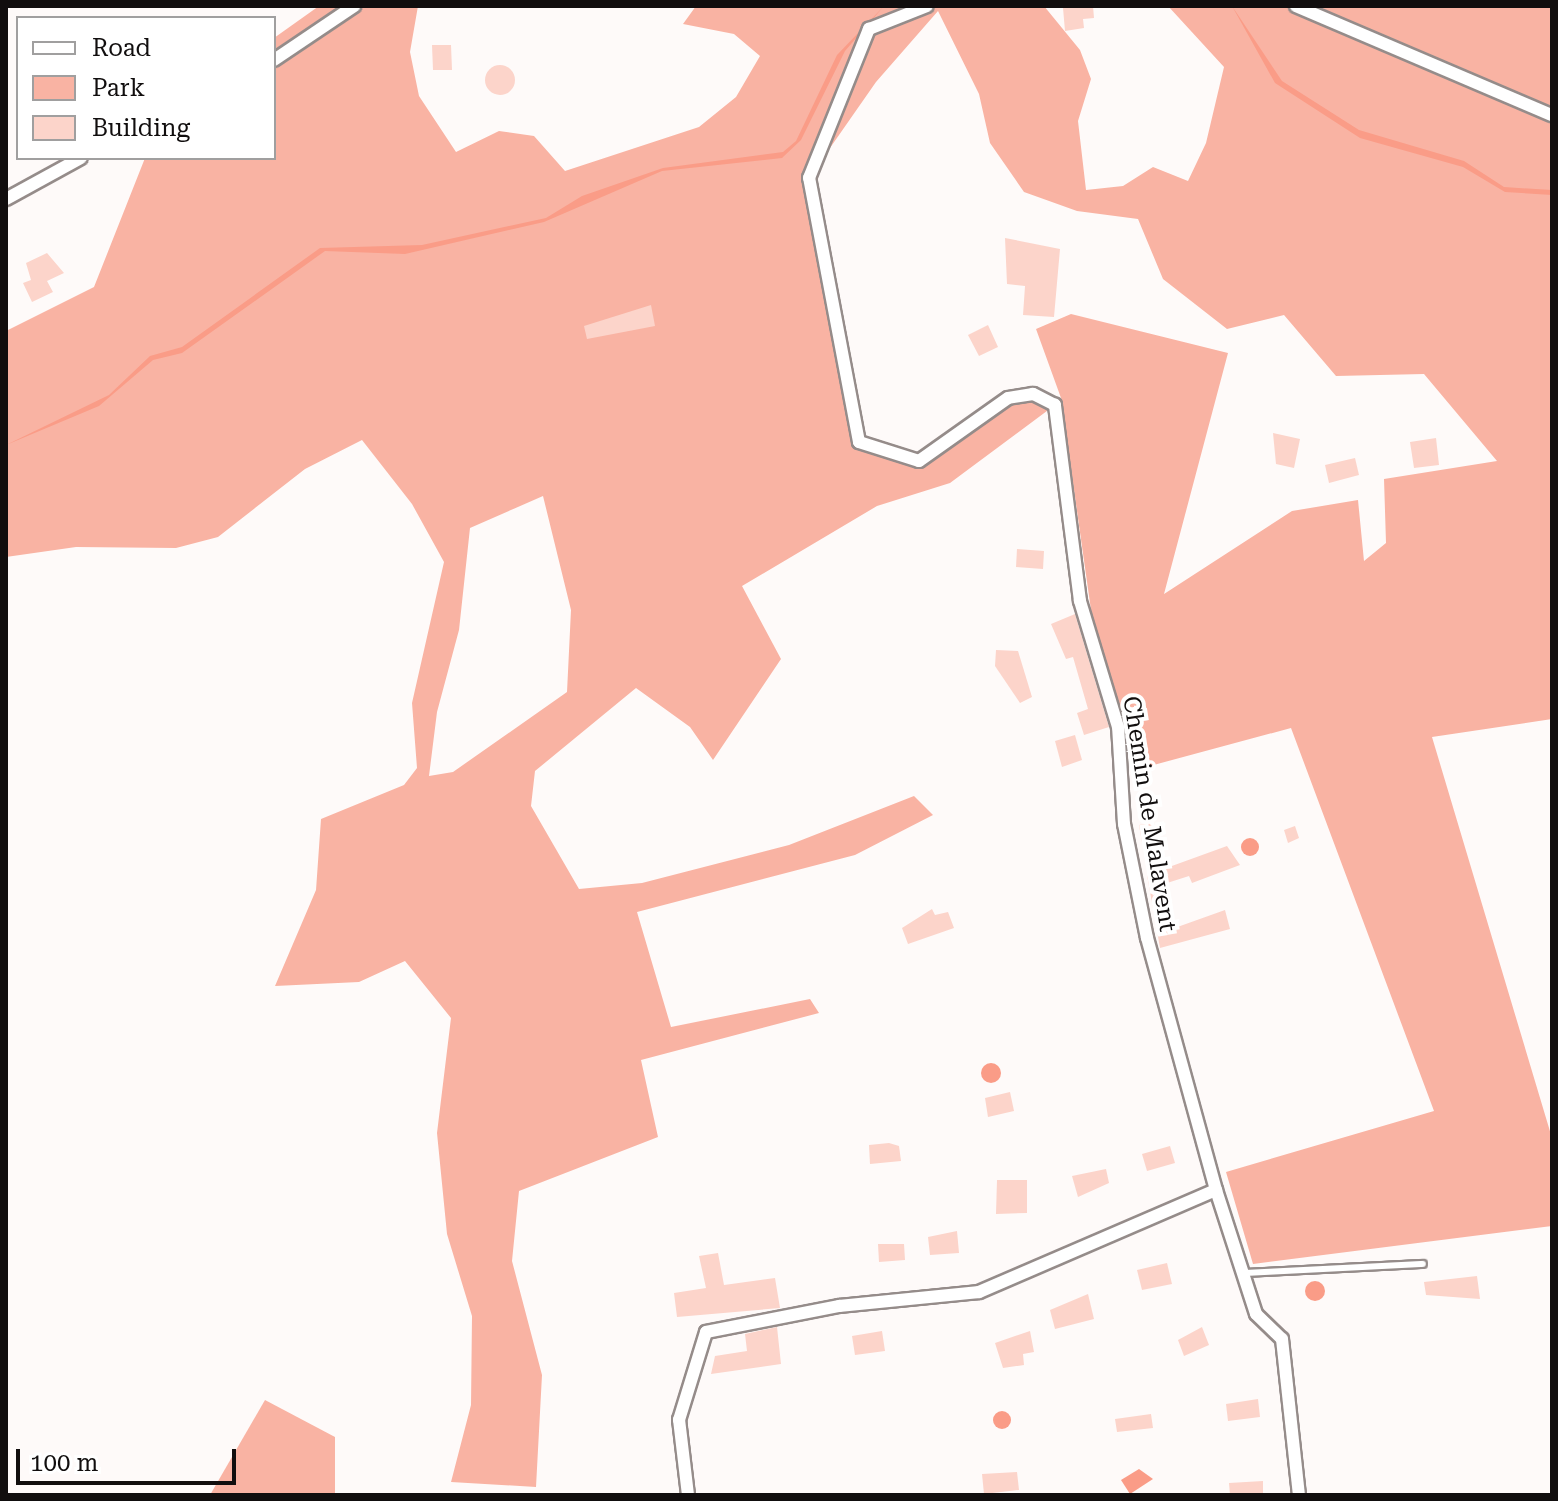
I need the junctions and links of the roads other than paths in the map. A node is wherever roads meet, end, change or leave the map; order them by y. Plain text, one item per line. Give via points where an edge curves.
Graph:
1 (354, 6) edge
2 (927, 6) edge
3 (1296, 6) edge
4 (276, 59) edge
5 (1552, 115) edge
6 (77, 160) edge
7 (6, 199) edge
8 (1216, 1190) junction
9 (1423, 1264) dead end
10 (1243, 1273) junction
11 (688, 1495) edge
12 (1299, 1495) edge

1 - 4 street
2 - 8 street, Chemin de Malavent via 869,29 809,178 859,442 919,461 1008,398 1033,394 1055,405 1080,601 1118,727 1124,824 1141,910
3 - 5 street
6 - 7 street
8 - 10 street
8 - 11 street via 979,1292 839,1306 706,1332 679,1420
9 - 10 lane
10 - 12 street via 1256,1314 1282,1339

